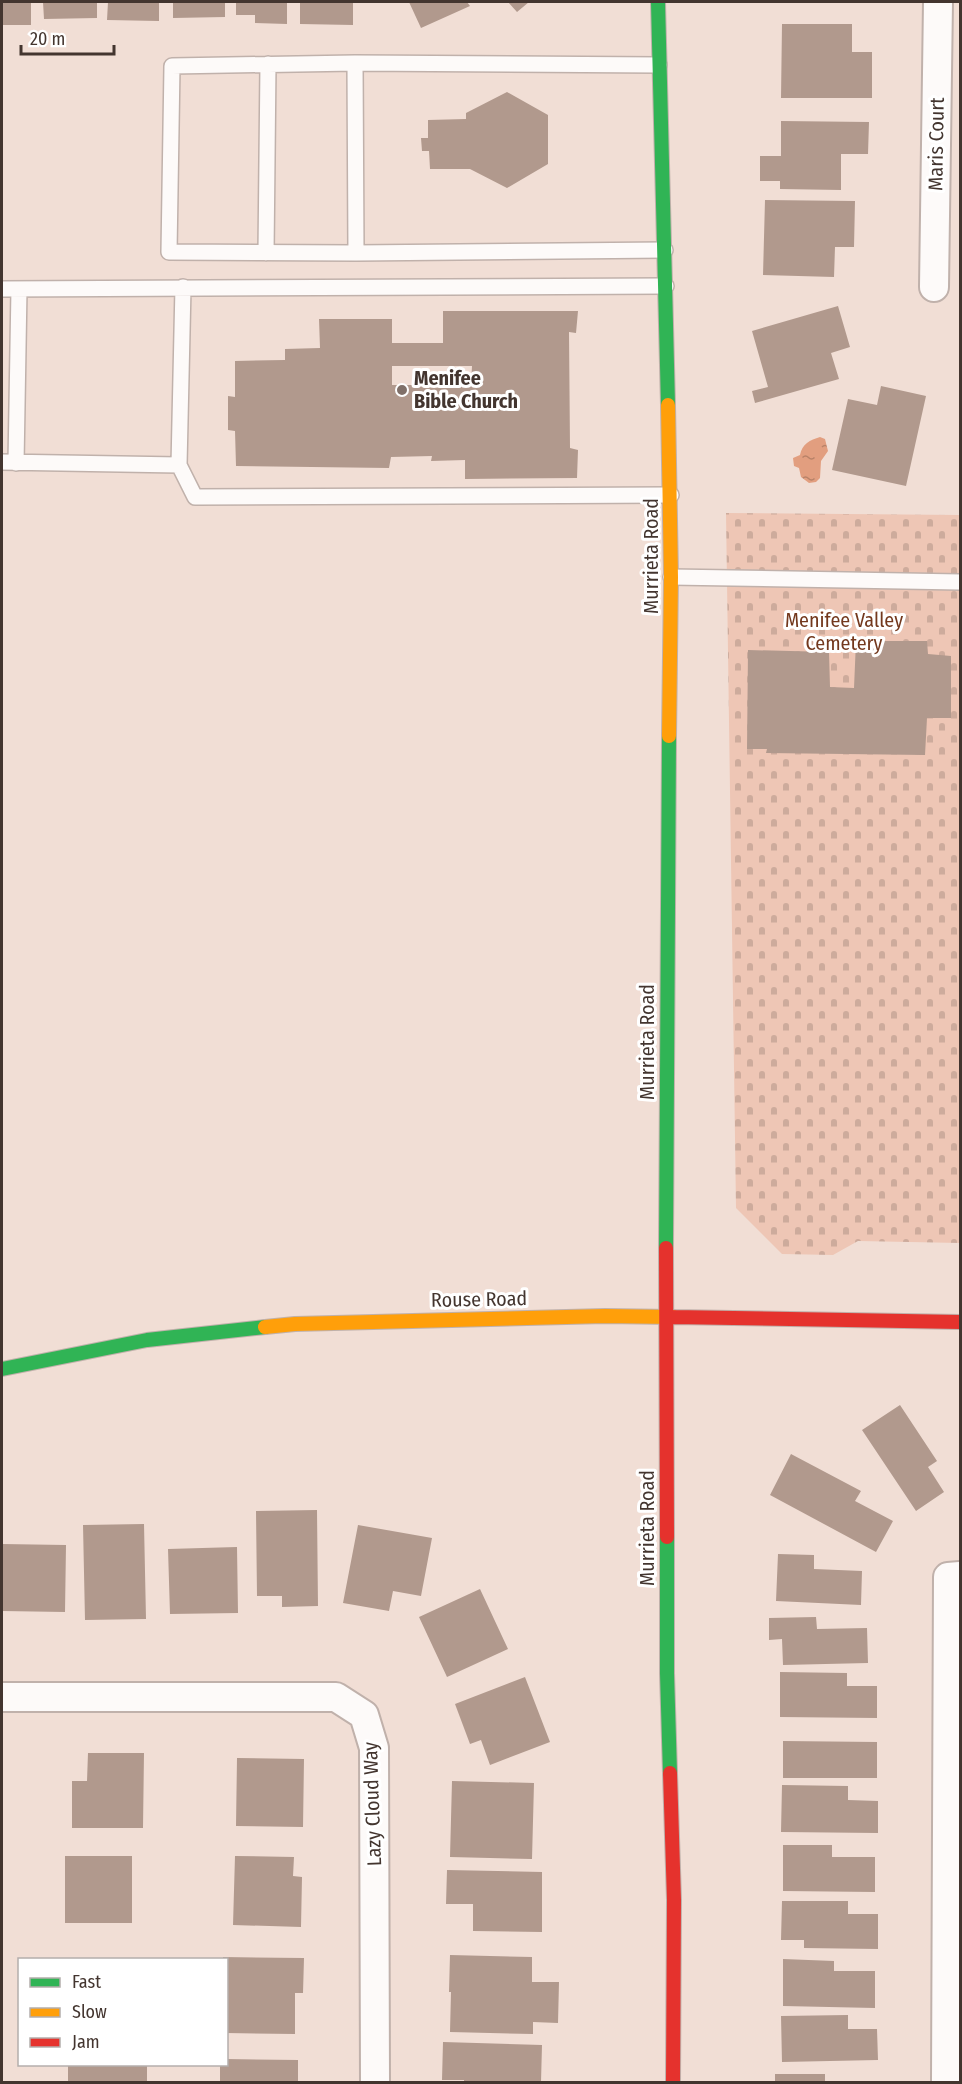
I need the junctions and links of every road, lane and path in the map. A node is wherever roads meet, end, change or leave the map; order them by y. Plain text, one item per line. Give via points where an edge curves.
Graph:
1 (658, 2) edge
2 (938, 2) edge
3 (355, 63) junction
4 (268, 64) junction
5 (659, 65) junction
6 (665, 250) junction
7 (266, 253) junction
8 (356, 253) junction
9 (666, 286) junction
10 (934, 287) dead end
11 (183, 288) junction
12 (2, 289) edge
13 (19, 289) junction
14 (9, 463) edge
15 (179, 465) junction
16 (670, 495) junction
17 (671, 577) junction
18 (960, 582) edge
19 (666, 1317) junction
20 (960, 1322) edge
21 (2, 1369) edge
22 (954, 1576) edge
23 (2, 1697) edge
24 (375, 2082) edge
25 (673, 2082) edge
26 (946, 2082) edge

1 - 5 main road, Murrieta Road
2 - 10 street, Maris Court
3 - 4 lane
3 - 5 lane
3 - 8 lane
4 - 7 lane
4 - 7 lane via 172,66 169,252
5 - 6 main road, Murrieta Road
6 - 8 lane
6 - 9 main road, Murrieta Road
7 - 8 lane
9 - 11 lane
9 - 16 main road, Murrieta Road
11 - 13 lane
11 - 15 lane
12 - 13 lane
13 - 14 lane
14 - 15 lane
15 - 16 lane via 195,497
16 - 17 main road, Murrieta Road
17 - 18 lane
17 - 19 main road, Murrieta Road
19 - 20 main road, Rouse Road
19 - 21 main road, Rouse Road via 296,1324 147,1340
19 - 25 main road, Murrieta Road
22 - 26 street
23 - 24 street, Lazy Cloud Way via 336,1697 364,1715 374,1748

